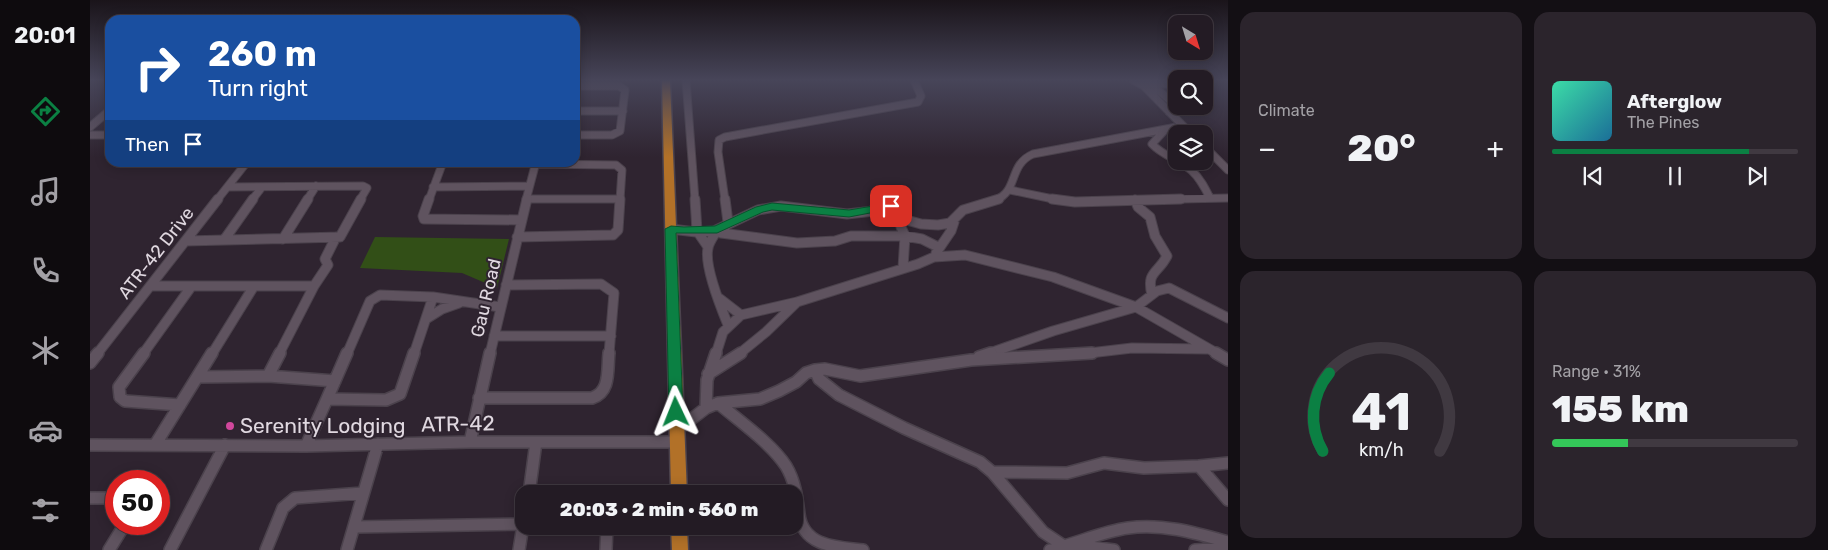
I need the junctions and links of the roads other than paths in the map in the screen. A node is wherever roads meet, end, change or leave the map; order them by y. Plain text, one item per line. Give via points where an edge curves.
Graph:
1 (624, 106) edge
2 (667, 106) edge
3 (688, 106) edge
4 (898, 106) edge
5 (1163, 106) edge
6 (580, 111) edge
7 (623, 111) junction
8 (105, 114) edge
9 (1181, 125) edge
10 (90, 127) edge
11 (1168, 130) edge
12 (1163, 131) junction
13 (90, 135) edge
14 (105, 135) edge
15 (580, 135) edge
16 (1213, 155) edge
17 (580, 164) edge
18 (243, 167) edge
19 (441, 167) edge
20 (535, 167) edge
21 (1228, 170) edge
22 (316, 186) junction
23 (529, 186) junction
24 (229, 187) junction
25 (262, 187) junction
26 (434, 187) junction
27 (1010, 190) junction
28 (1210, 198) junction
29 (1228, 198) edge
30 (526, 199) junction
31 (619, 199) junction
32 (1135, 200) junction
33 (891, 206) dead end
34 (871, 210) junction
35 (521, 220) junction
36 (902, 220) junction
37 (954, 222) junction
38 (726, 226) junction
39 (671, 229) junction
40 (717, 230) junction
41 (697, 231) junction
42 (905, 236) junction
43 (336, 237) junction
44 (518, 237) junction
45 (283, 239) junction
46 (224, 240) junction
47 (185, 241) junction
48 (708, 247) junction
49 (938, 248) junction
50 (934, 257) junction
51 (903, 268) junction
52 (506, 285) junction
53 (150, 286) junction
54 (254, 286) junction
55 (314, 286) junction
56 (191, 287) junction
57 (1152, 295) junction
58 (433, 297) junction
59 (719, 298) junction
60 (797, 302) junction
61 (462, 303) junction
62 (500, 307) junction
63 (1136, 307) junction
64 (740, 315) junction
65 (1228, 318) edge
66 (426, 319) junction
67 (728, 325) junction
68 (494, 336) junction
69 (611, 336) junction
70 (1206, 349) junction
71 (972, 360) junction
72 (1228, 360) edge
73 (90, 363) edge
74 (815, 370) junction
75 (708, 374) junction
76 (268, 376) junction
77 (198, 377) junction
78 (335, 380) junction
79 (327, 398) junction
80 (479, 398) junction
81 (718, 403) junction
82 (180, 405) junction
83 (706, 408) junction
84 (677, 436) junction
85 (470, 442) junction
86 (536, 442) junction
87 (378, 444) junction
88 (90, 445) edge
89 (155, 445) junction
90 (225, 445) junction
91 (306, 446) junction
92 (1228, 463) edge
93 (1199, 466) junction
94 (992, 472) junction
95 (530, 485) edge
96 (679, 485) edge
97 (363, 493) junction
98 (90, 498) edge
99 (105, 498) edge
100 (1228, 500) edge
101 (515, 522) edge
102 (354, 528) junction
103 (118, 535) edge
104 (521, 535) edge
105 (607, 535) edge
106 (679, 535) edge
107 (1228, 542) edge
108 (1064, 546) junction
109 (1228, 548) edge
110 (109, 550) edge
111 (170, 550) edge
112 (266, 550) edge
113 (347, 550) edge
114 (519, 550) edge
115 (606, 550) edge
116 (680, 550) edge
117 (863, 550) edge
118 (1050, 550) edge
119 (1114, 550) edge
120 (1195, 550) edge

1 - 7 street
2 - 39 main road
3 - 41 street
4 - 38 street via 719,140
5 - 9 street
6 - 7 street
7 - 15 street via 617,134
8 - 10 street
11 - 12 street
12 - 27 street via 1033,154 1017,166
12 - 28 street via 1152,144 1193,172
13 - 14 street
16 - 21 street
17 - 31 street via 616,165 622,170
18 - 24 street, ATR-42 Drive
19 - 26 street
20 - 23 street, Gau Road
22 - 25 street
22 - 43 street via 367,188 343,236
22 - 45 street
23 - 26 street
23 - 30 street, Gau Road
24 - 25 street
24 - 47 street, ATR-42 Drive
25 - 46 street
26 - 35 street via 424,219
27 - 32 street via 1068,202
27 - 37 street via 1003,198 963,210
28 - 29 street
28 - 32 street
30 - 31 street
30 - 35 street, Gau Road
31 - 44 street via 618,230 613,235
32 - 57 street via 1150,217 1155,236 1167,256 1152,273
33 - 34 street
34 - 36 street
34 - 38 street via 849,214 772,207 760,209
35 - 44 street, Gau Road
36 - 37 street via 935,225
36 - 42 street
37 - 49 street via 950,234
38 - 40 street
39 - 41 street
39 - 84 main road
40 - 41 street
40 - 42 street via 798,243 835,241 851,236
40 - 48 street
41 - 48 street
42 - 49 street via 922,239
42 - 51 street
43 - 45 street
43 - 55 street via 325,259 328,265
44 - 52 street, Gau Road
45 - 46 street
46 - 47 street
47 - 53 street, ATR-42 Drive
48 - 59 street via 710,274
49 - 50 street
50 - 51 street
50 - 63 street via 965,256 1053,277
51 - 60 street
52 - 62 street, Gau Road
52 - 69 street via 601,284 609,287 614,293
53 - 56 street
53 - 73 street, ATR-42 Drive
54 - 55 street
54 - 56 street
54 - 77 street
55 - 76 street
56 - 82 street via 118,392 125,401
57 - 63 street
57 - 65 street via 1161,289 1174,289
58 - 61 street
58 - 66 street
58 - 78 street via 380,294 374,297 366,307
59 - 64 street
59 - 67 street
60 - 64 street
60 - 75 street via 760,338 729,363
61 - 62 street
61 - 66 street via 442,309
62 - 68 street, Gau Road
63 - 70 street
63 - 71 street via 1053,331
64 - 67 street
66 - 79 street via 400,394 386,400
67 - 75 street
68 - 69 street
68 - 80 street, Gau Road
69 - 80 street via 606,388 601,396
70 - 71 street via 1132,348 1074,355
70 - 72 street
71 - 74 street via 860,376
74 - 81 street via 760,399
74 - 94 street via 819,378 839,395 904,428 968,455
75 - 83 street
76 - 77 street
76 - 78 street
77 - 82 street
78 - 79 street
79 - 91 street
80 - 85 street, Gau Road
81 - 83 street
81 - 117 street via 784,462 797,492 805,533 826,544
82 - 89 street
83 - 84 street
84 - 86 street, ATR-42
84 - 96 main road
85 - 86 street, ATR-42
85 - 87 street, ATR-42
86 - 95 street
87 - 91 street, ATR-42
87 - 97 street
88 - 89 street, ATR-42
89 - 90 street, ATR-42
90 - 91 street, ATR-42
90 - 111 street
92 - 93 street
93 - 94 street via 1144,468 1104,463 1067,473
93 - 100 street
94 - 108 street via 1043,532
97 - 102 street
97 - 112 street via 295,498 283,508
98 - 99 street
101 - 102 street
102 - 113 street
103 - 110 street
104 - 114 street
105 - 115 street
106 - 116 main road
107 - 108 street via 1174,529 1135,527
108 - 118 street
108 - 119 street
109 - 120 street

